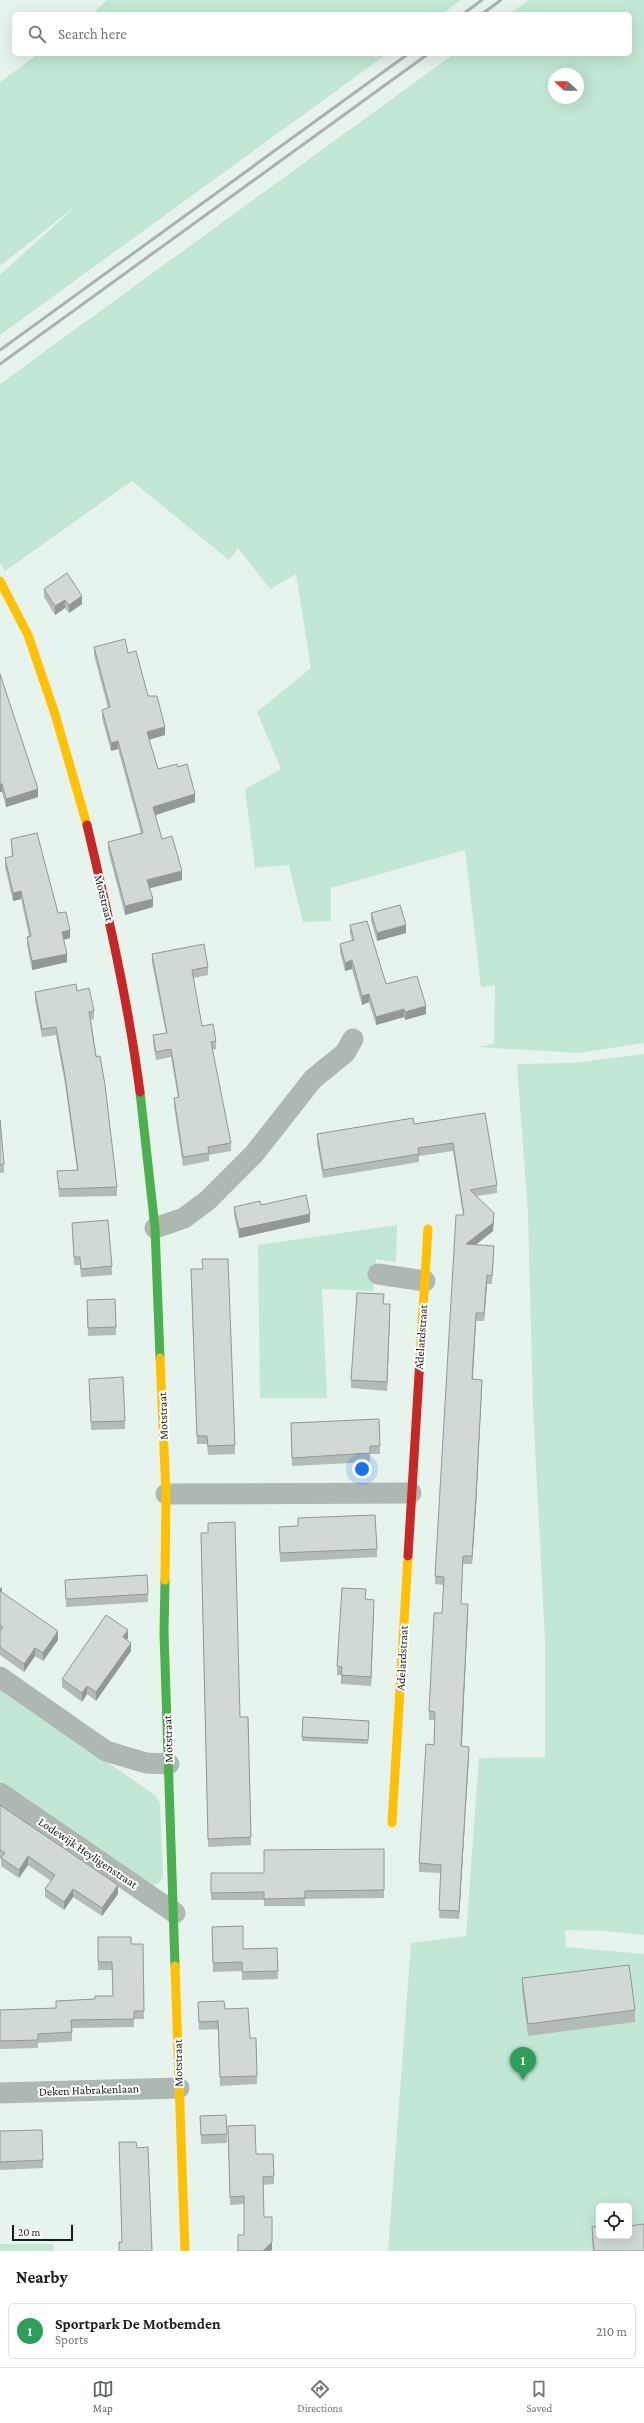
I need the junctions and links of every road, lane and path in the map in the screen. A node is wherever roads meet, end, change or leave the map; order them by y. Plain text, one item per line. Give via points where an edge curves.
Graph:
1 (0, 581) edge
2 (353, 1039) dead end
3 (155, 1228) junction
4 (428, 1229) dead end
5 (378, 1274) dead end
6 (424, 1281) junction
7 (166, 1494) junction
8 (411, 1494) junction
9 (0, 1677) edge
10 (169, 1764) junction
11 (0, 1793) edge
12 (392, 1823) dead end
13 (175, 1913) junction
14 (179, 2088) junction
15 (0, 2093) edge
16 (185, 2251) edge

1 - 3 street, Motstraat via 28,635 55,714 79,794 113,932 132,1030
2 - 3 street via 345,1053 313,1079 254,1154 208,1200 184,1218
3 - 7 street, Motstraat
4 - 6 street, Adelardstraat
5 - 6 street
6 - 8 street, Adelardstraat
7 - 8 street
7 - 10 street, Motstraat via 164,1634
8 - 12 street, Adelardstraat
9 - 10 street via 106,1751 146,1763
10 - 13 street, Motstraat
11 - 13 street, Lodewijk Heyligenstraat
13 - 14 street, Motstraat
14 - 15 street, Deken Habrakenlaan
14 - 16 street, Motstraat

